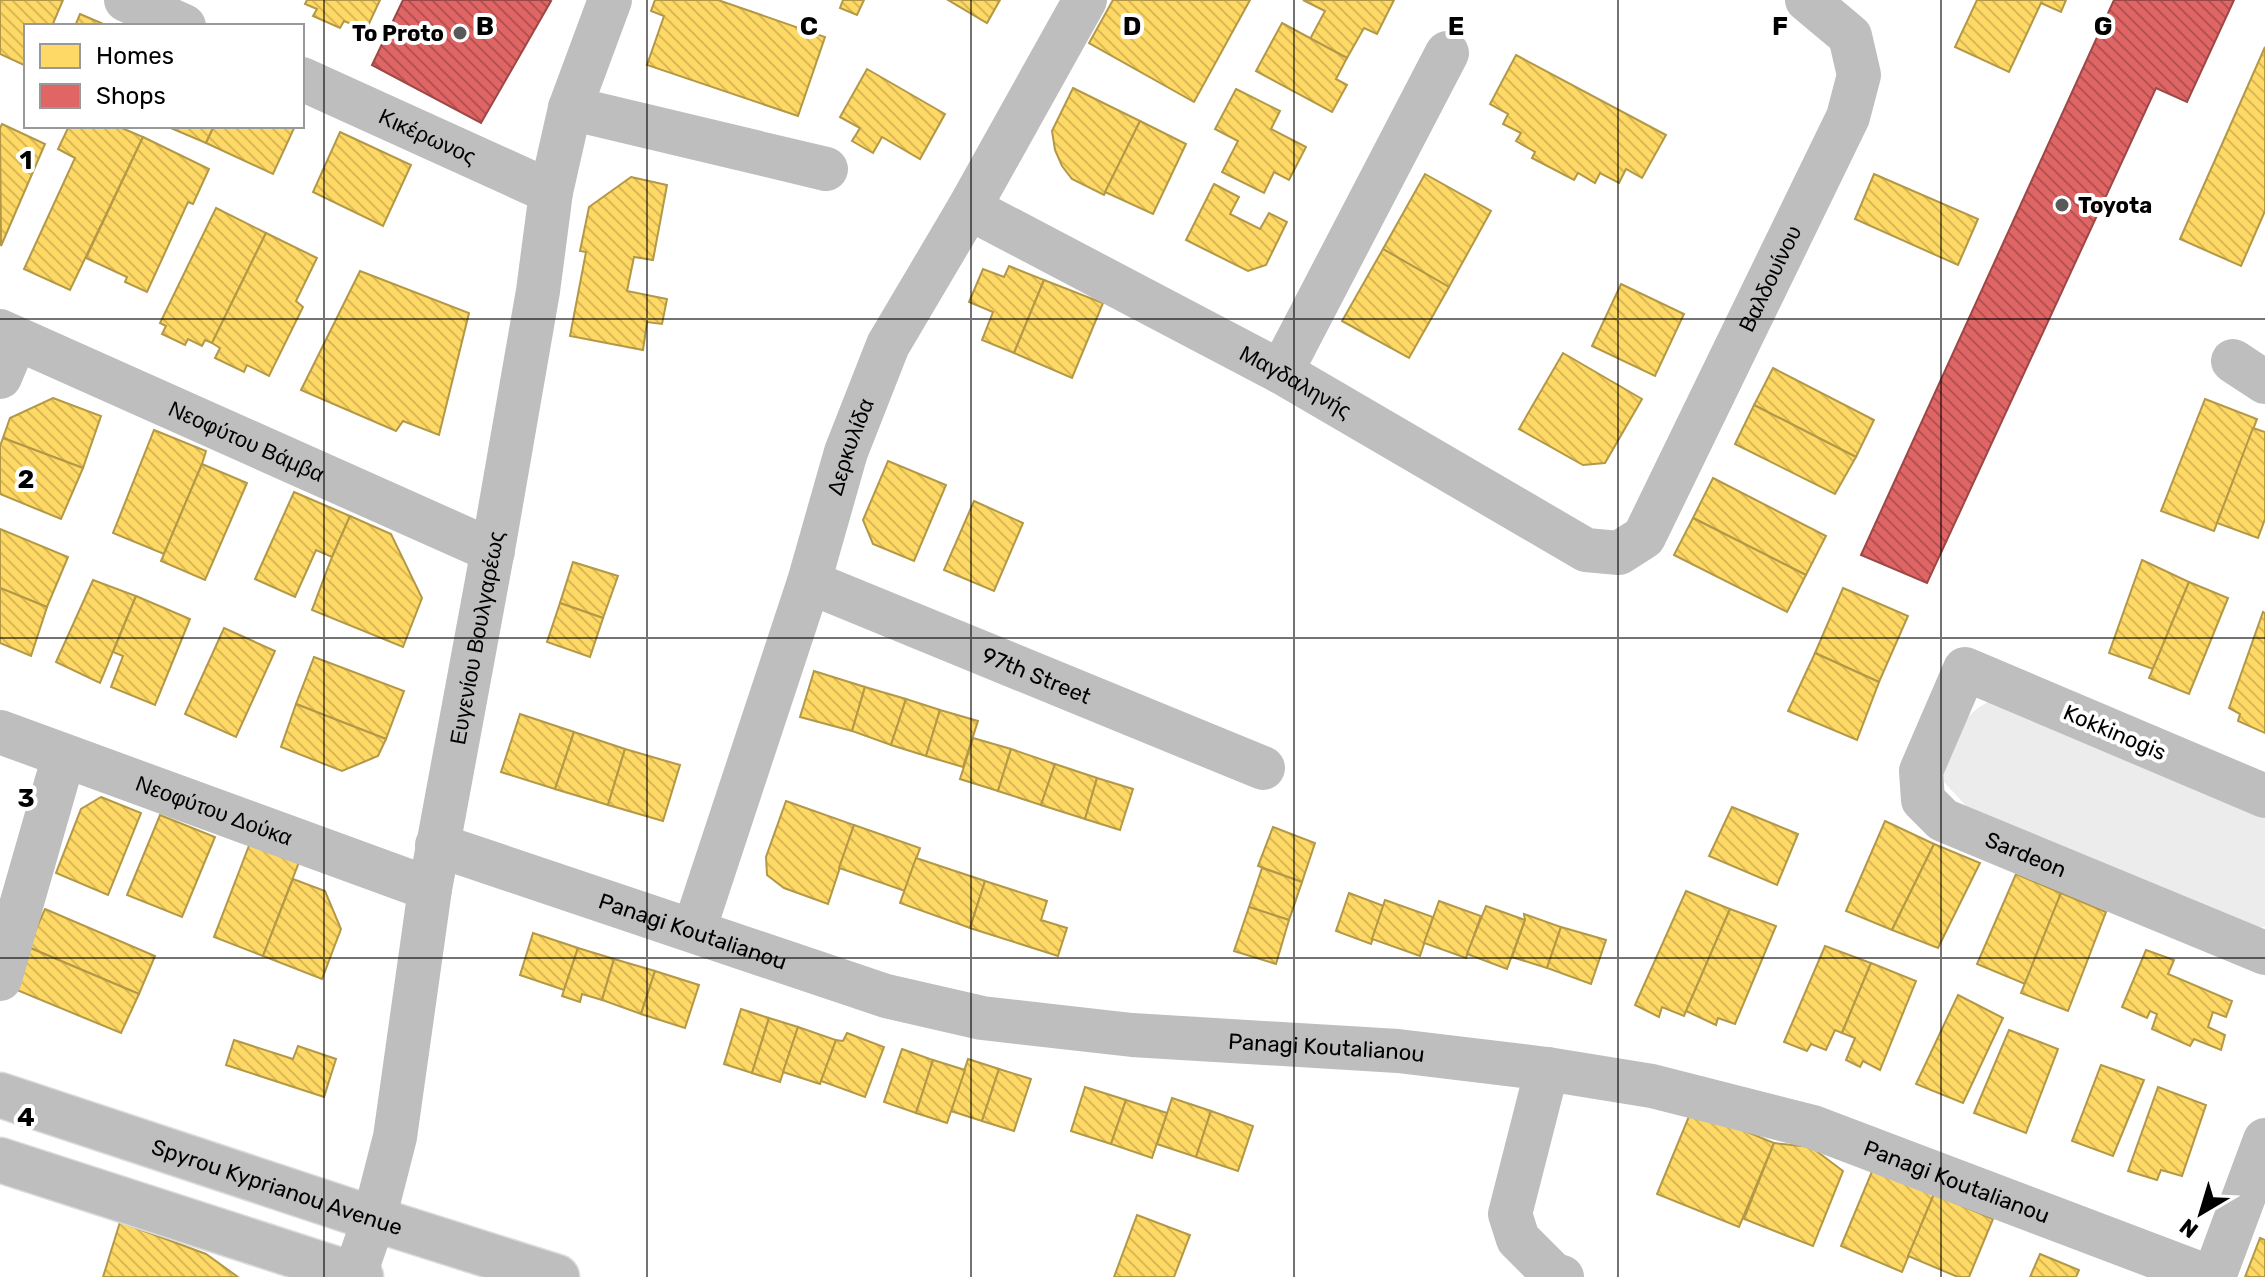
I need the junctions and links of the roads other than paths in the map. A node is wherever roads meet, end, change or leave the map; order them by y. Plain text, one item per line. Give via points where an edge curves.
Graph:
1 (126, 0) edge
2 (610, 0) edge
3 (1085, 0) edge
4 (1807, 0) edge
5 (180, 24) edge
6 (1447, 53) dead end
7 (304, 80) edge
8 (570, 108) junction
9 (826, 169) dead end
10 (551, 192) junction
11 (969, 208) junction
12 (5, 349) edge
13 (1281, 372) junction
14 (493, 551) junction
15 (1619, 553) joint
16 (809, 582) junction
17 (1965, 669) joint
18 (0, 732) edge
19 (64, 756) junction
20 (1263, 768) dead end
21 (2265, 796) edge
22 (437, 845) junction
23 (430, 889) junction
24 (694, 930) junction
25 (2265, 953) edge
26 (0, 979) edge
27 (1547, 1069) junction
28 (0, 1095) edge
29 (2265, 1140) edge
30 (0, 1160) edge
31 (374, 1219) junction
32 (357, 1276) edge
33 (557, 1277) edge
34 (1562, 1277) edge
35 (2212, 1277) edge

1 - 5 street
2 - 8 street, Ευγενίου Βουλγαρέως
3 - 11 street, Δερκυλίδα
4 - 15 street, Βαλδουίνου via 1850,36 1859,75 1848,117 1644,537
6 - 13 street
7 - 10 street, Κικέρωνος
8 - 9 street
8 - 10 street, Ευγενίου Βουλγαρέως
10 - 14 street, Ευγενίου Βουλγαρέως
11 - 13 street, Μαγδαληνής
11 - 16 street, Δερκυλίδα via 888,345 846,452
12 - 14 street, Νεοφύτου Βάμβα
13 - 15 street, Μαγδαληνής via 1586,550
14 - 22 street, Ευγενίου Βουλγαρέως
16 - 20 street, 97th Street
16 - 24 street, Δερκυλίδα
17 - 21 street, Kokkinogis
17 - 25 street, Sardeon via 1921,771 1923,800 1943,820
18 - 19 street, Νεοφύτου Δούκα
19 - 23 street, Νεοφύτου Δούκα
19 - 26 street
22 - 23 street, Ευγενίου Βουλγαρέως
22 - 24 street, Panagi Koutalianou
23 - 31 street, Ευγενίου Βουλγαρέως via 395,1137
24 - 27 street, Panagi Koutalianou via 886,996 982,1018 1132,1035 1398,1051
27 - 34 street via 1510,1214 1518,1239
27 - 35 street, Panagi Koutalianou via 1652,1086 1813,1127
28 - 31 street, Spyrou Kyprianou Avenue
29 - 35 street
30 - 32 street
31 - 32 street, Ευγενίου Βουλγαρέως
31 - 33 street, Spyrou Kyprianou Avenue

